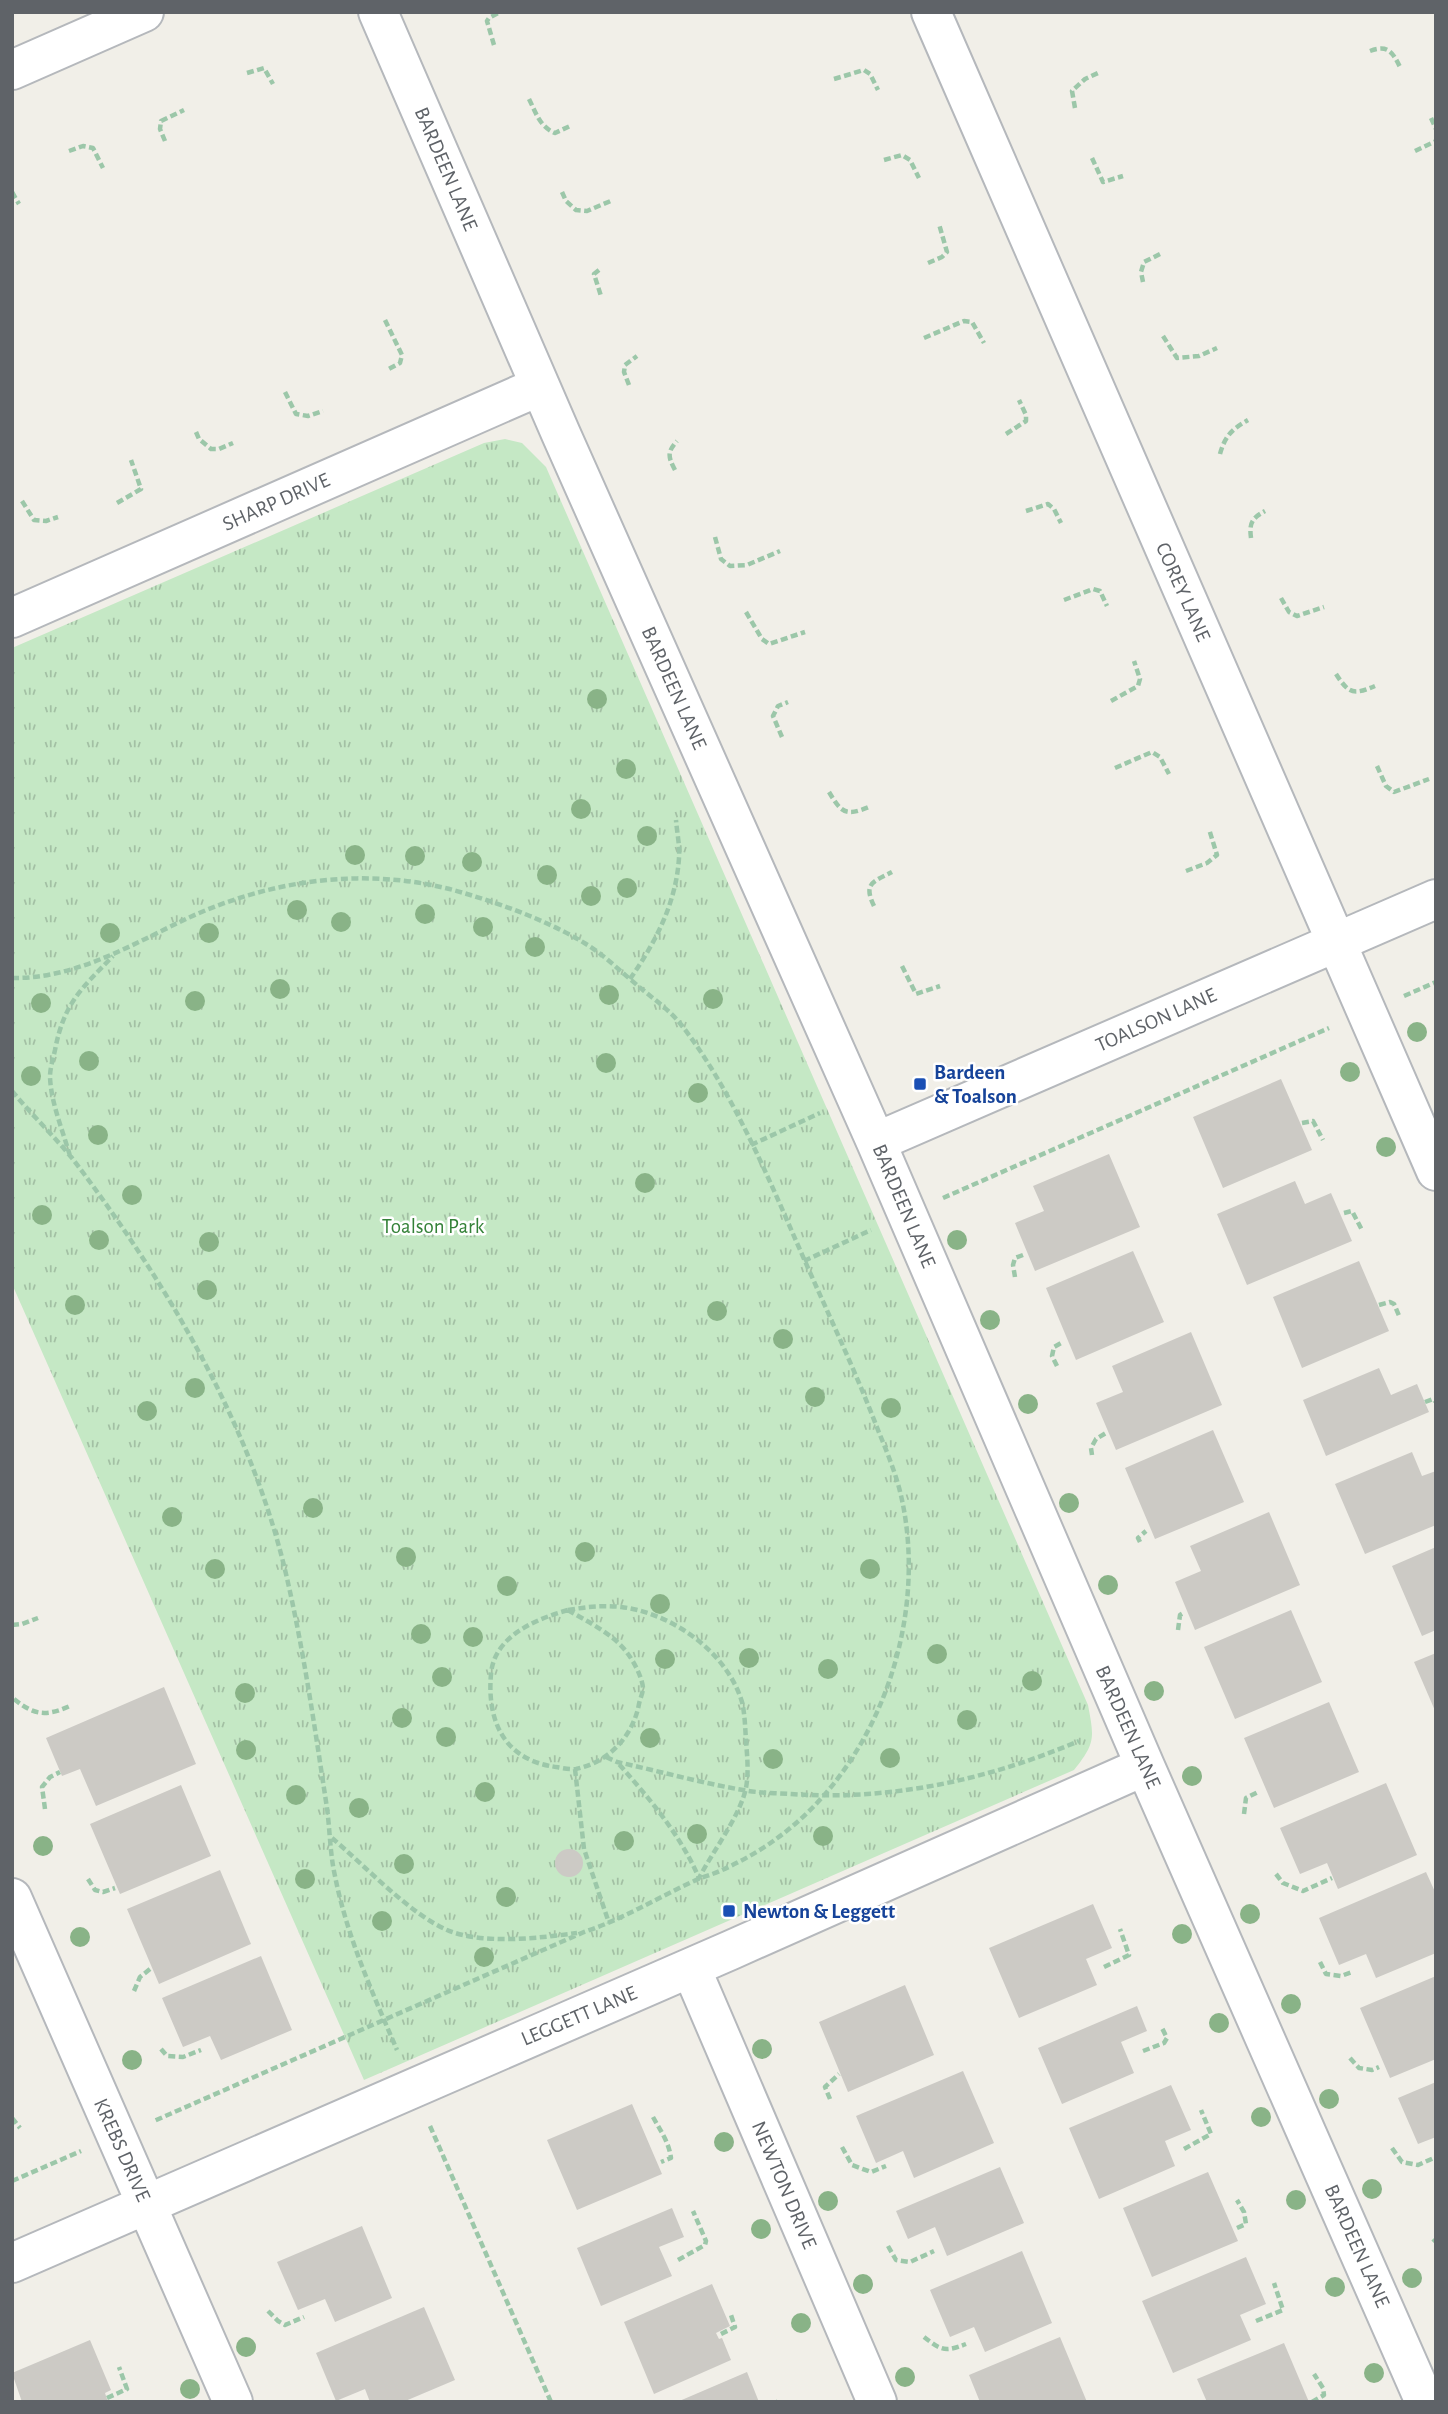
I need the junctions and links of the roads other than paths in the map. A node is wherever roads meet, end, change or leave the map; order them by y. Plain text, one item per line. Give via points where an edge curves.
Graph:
1 (144, 12) edge
2 (378, 12) edge
3 (930, 12) edge
4 (12, 69) edge
5 (540, 386) junction
6 (12, 618) edge
7 (1436, 899) edge
8 (1336, 942) junction
9 (876, 1142) junction
10 (1436, 1171) edge
11 (1145, 1766) junction
12 (12, 1898) edge
13 (691, 1968) junction
14 (146, 2205) junction
15 (12, 2263) edge
16 (233, 2402) edge
17 (877, 2402) edge
18 (1426, 2402) edge

1 - 4 street
2 - 5 street, BARDEEN LANE
3 - 8 street, COREY LANE
5 - 6 street, SHARP DRIVE
5 - 9 street, BARDEEN LANE
7 - 8 street, TOALSON LANE
8 - 9 street, TOALSON LANE
8 - 10 street, COREY LANE
9 - 11 street, BARDEEN LANE
11 - 13 street, LEGGETT LANE
11 - 18 street, BARDEEN LANE
12 - 14 street, KREBS DRIVE
13 - 14 street, LEGGETT LANE
13 - 17 street, NEWTON DRIVE
14 - 15 street, LEGGETT LANE
14 - 16 street, KREBS DRIVE

